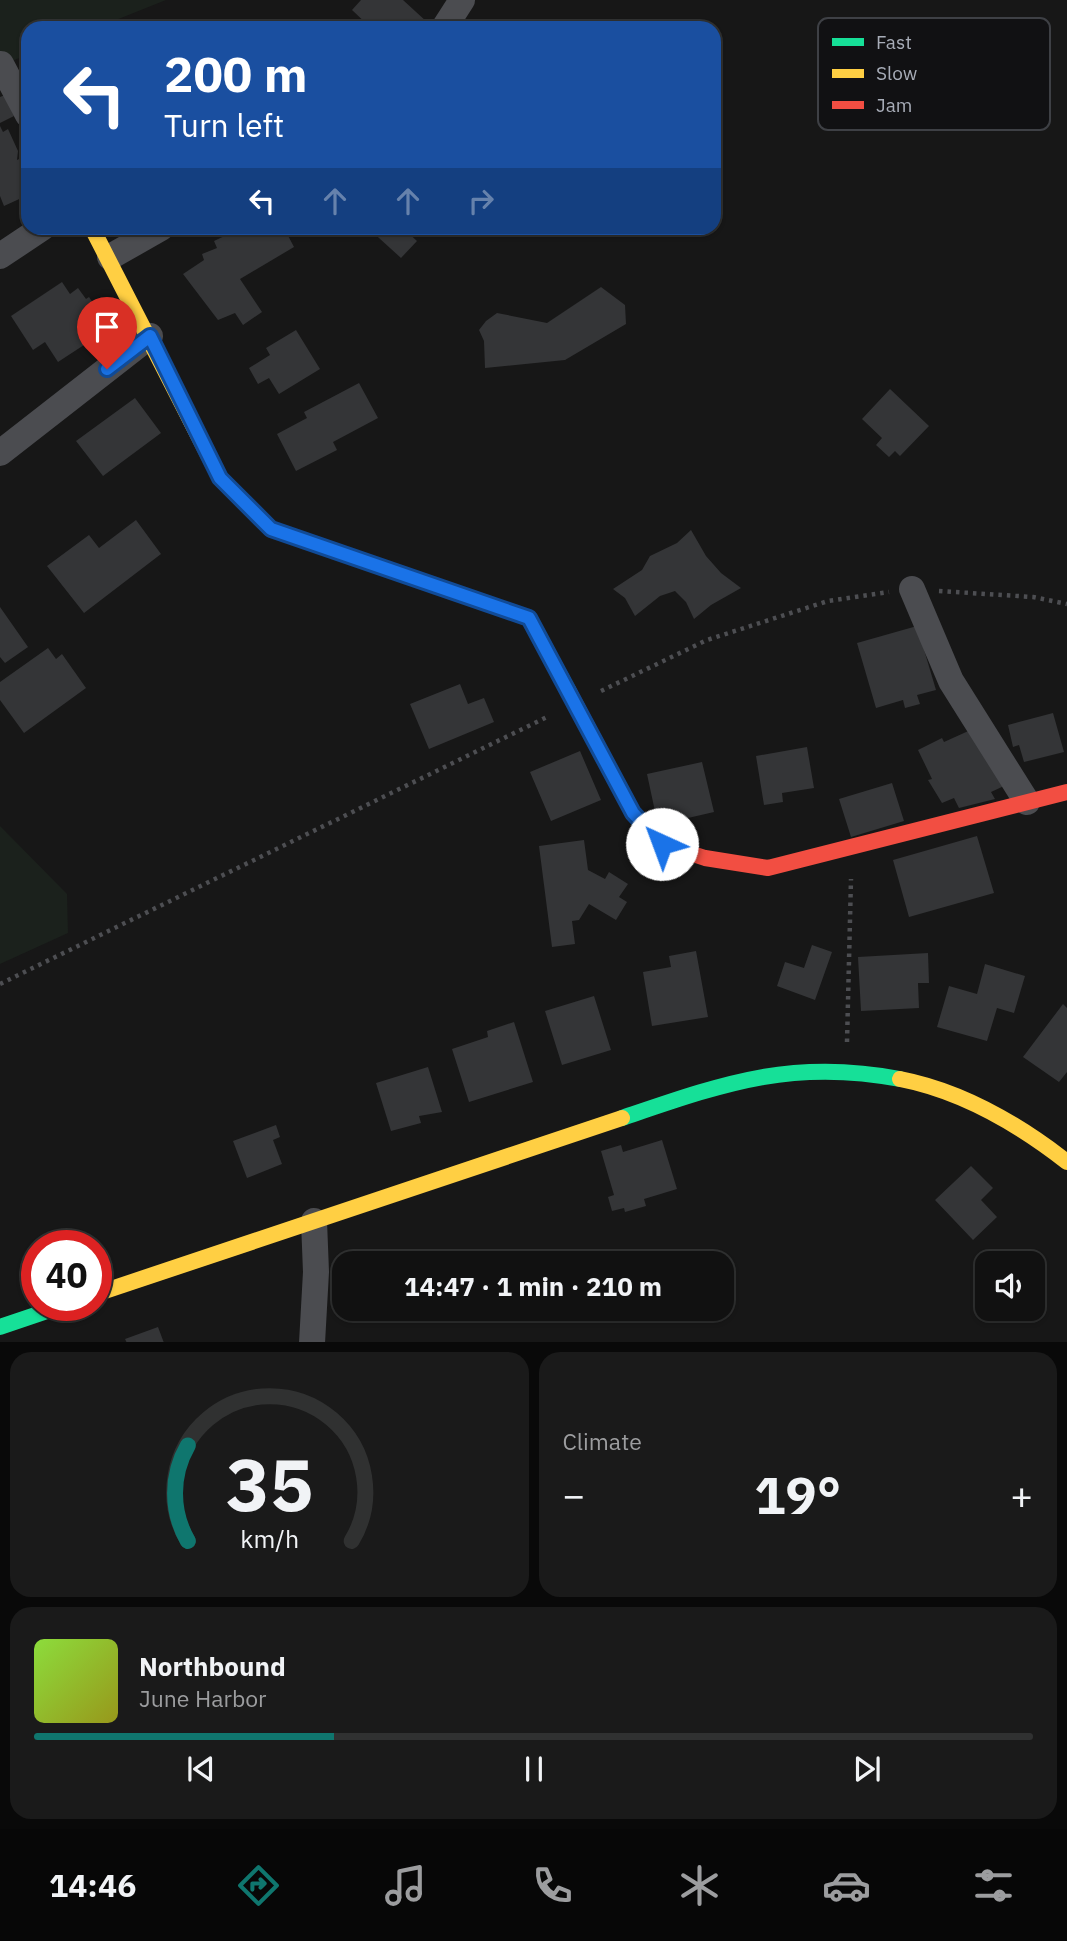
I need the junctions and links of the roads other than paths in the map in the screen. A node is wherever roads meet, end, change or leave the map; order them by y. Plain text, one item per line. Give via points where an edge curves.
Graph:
1 (462, 0) edge
2 (448, 21) edge
3 (1, 64) edge
4 (21, 102) edge
5 (32, 235) edge
6 (96, 235) edge
7 (149, 235) edge
8 (0, 256) edge
9 (110, 257) junction
10 (150, 336) junction
11 (0, 453) edge
12 (912, 589) road end
13 (1067, 792) edge
14 (1027, 802) junction
15 (1067, 1162) edge
16 (314, 1220) junction
17 (112, 1289) edge
18 (21, 1319) edge
19 (0, 1326) edge
20 (312, 1342) edge

1 - 2 street
3 - 4 street
5 - 8 street
6 - 9 street
7 - 9 street
9 - 10 street
10 - 11 street
10 - 14 street via 220,478 271,529 529,618 633,813 662,844 705,858 768,868
12 - 14 street via 951,681
13 - 14 street
15 - 16 street via 1010,1119 980,1104 917,1083 846,1071 800,1070 717,1086
16 - 17 street
16 - 20 street
18 - 19 street

